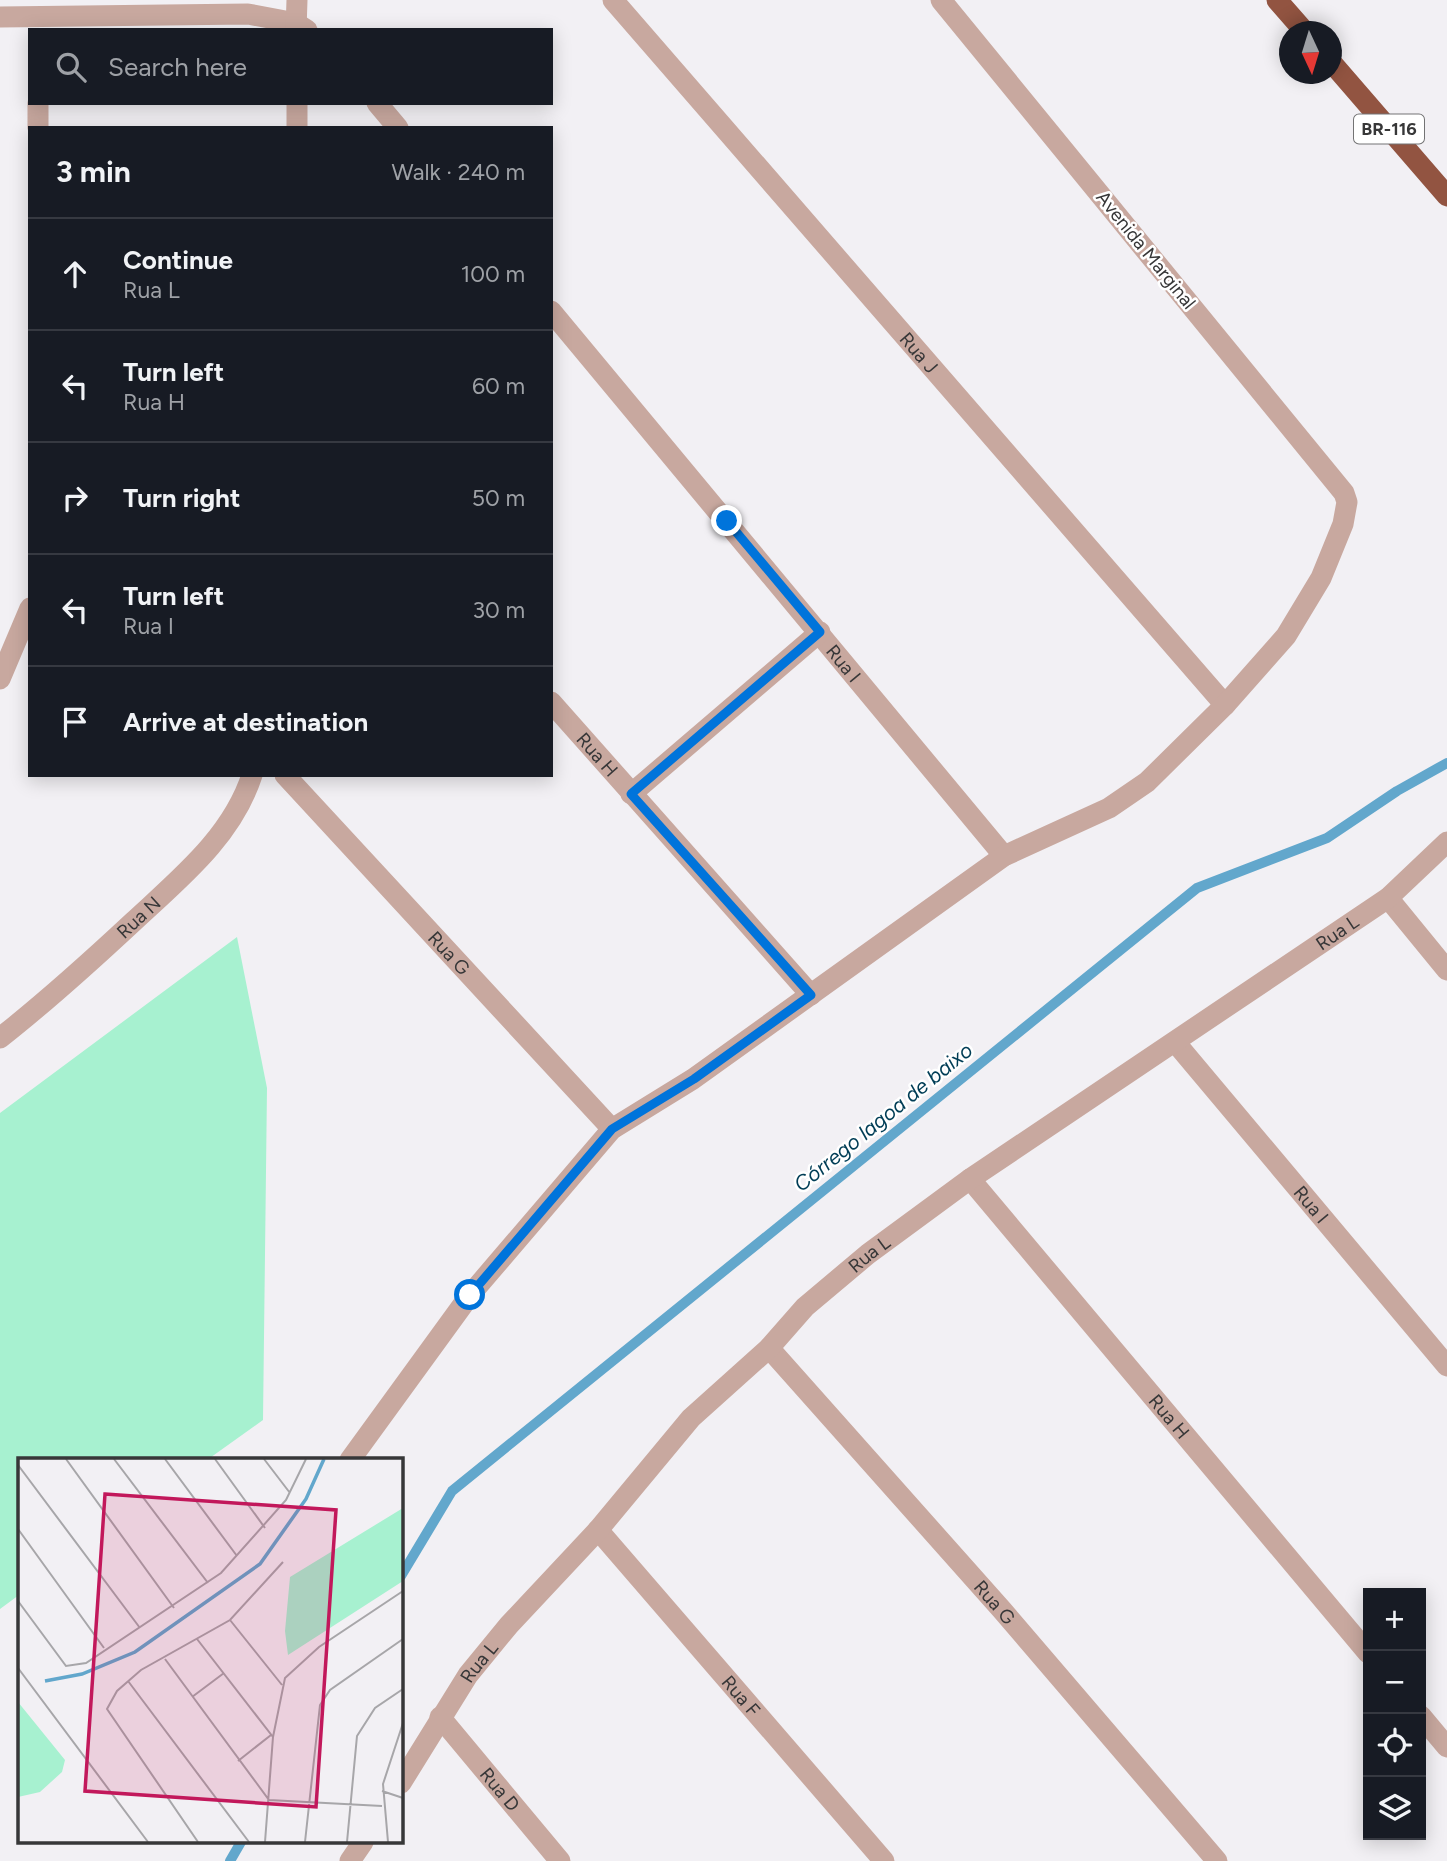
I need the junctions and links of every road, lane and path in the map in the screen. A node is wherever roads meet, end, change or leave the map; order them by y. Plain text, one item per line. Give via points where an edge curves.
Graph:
1 (297, 0) edge
2 (613, 0) edge
3 (941, 0) edge
4 (1277, 0) edge
5 (38, 16) edge
6 (0, 17) edge
7 (1295, 21) edge
8 (300, 28) edge
9 (1342, 75) edge
10 (38, 105) edge
11 (297, 105) edge
12 (379, 105) edge
13 (38, 126) edge
14 (297, 126) edge
15 (396, 126) edge
16 (1447, 196) edge
17 (553, 313) edge
18 (28, 613) edge
19 (820, 632) junction
20 (0, 679) edge
21 (553, 704) edge
22 (1225, 705) junction
23 (251, 777) edge
24 (287, 777) edge
25 (631, 794) junction
26 (1447, 842) edge
27 (1004, 856) junction
28 (1388, 898) junction
29 (1447, 970) edge
30 (811, 995) junction
31 (0, 1038) edge
32 (1175, 1042) junction
33 (612, 1129) junction
34 (970, 1179) junction
35 (769, 1348) junction
36 (1447, 1366) edge
37 (351, 1458) edge
38 (598, 1530) junction
39 (1366, 1651) edge
40 (440, 1717) junction
41 (1426, 1722) edge
42 (1447, 1747) edge
43 (402, 1781) edge
44 (362, 1843) edge
45 (350, 1861) edge
46 (560, 1861) edge
47 (884, 1861) edge
48 (1217, 1861) edge

1 - 8 street
2 - 22 street, Rua J
3 - 22 street, Avenida Marginal via 1344,493 1343,524 1321,578 1286,636
4 - 7 highway
5 - 6 street
5 - 8 street via 248,14
9 - 16 highway, BR-116
10 - 13 street
11 - 14 street
12 - 15 street
17 - 19 street, Rua I
18 - 20 street
19 - 25 street
19 - 27 street, Rua I
21 - 25 street, Rua H
22 - 27 street via 1147,782 1110,808
23 - 31 street, Rua N via 226,827 193,865 51,999
24 - 33 street, Rua G
25 - 30 street, Rua H
26 - 28 street, Rua L
27 - 30 street
28 - 29 street
28 - 32 street, Rua L
30 - 33 street via 694,1079
32 - 34 street, Rua L
32 - 36 street, Rua I
33 - 37 street via 470,1295
34 - 35 street, Rua L via 868,1254 805,1307
34 - 39 street, Rua H
35 - 38 street, Rua L via 691,1418
35 - 48 street, Rua G
38 - 40 street, Rua L via 509,1625
38 - 47 street, Rua F
40 - 43 street, Rua L
40 - 46 street, Rua D
41 - 42 street
44 - 45 street

